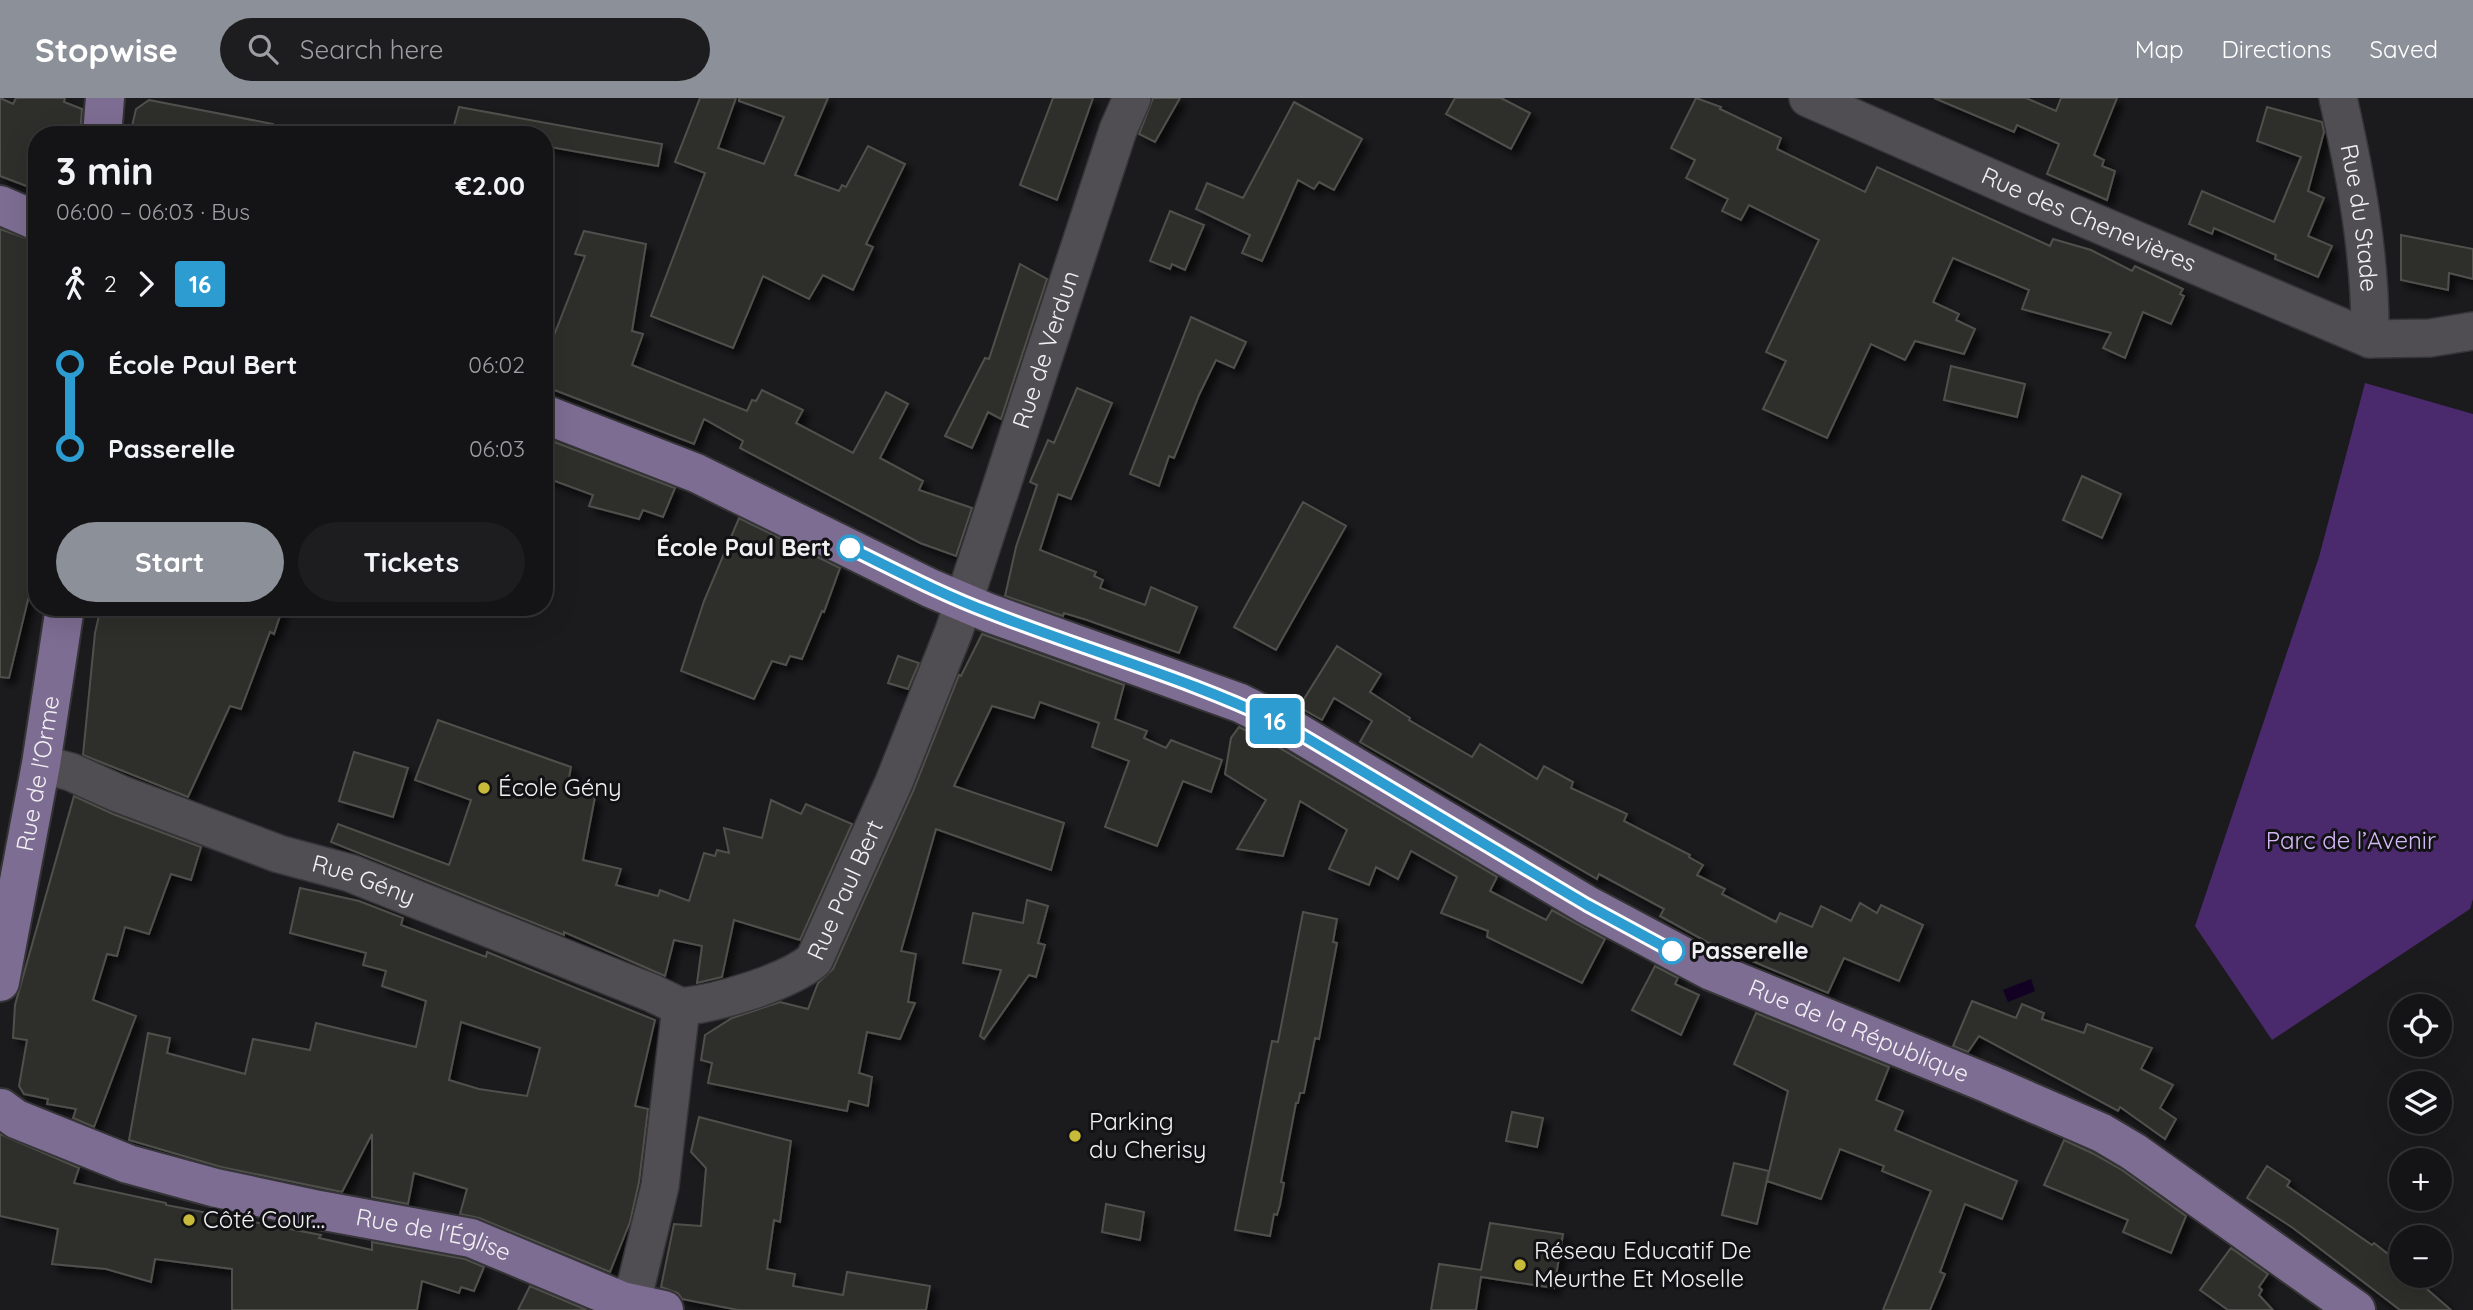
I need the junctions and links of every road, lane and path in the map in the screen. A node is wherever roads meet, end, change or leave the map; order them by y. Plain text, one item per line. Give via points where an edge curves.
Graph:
1 (105, 98) edge
2 (1132, 98) edge
3 (1808, 98) edge
4 (2338, 98) edge
5 (103, 126) edge
6 (0, 205) edge
7 (28, 217) edge
8 (2473, 331) edge
9 (2370, 339) junction
10 (553, 417) edge
11 (963, 602) junction
12 (64, 616) edge
13 (41, 764) junction
14 (0, 982) edge
15 (681, 1007) junction
16 (0, 1106) edge
17 (619, 1306) edge
18 (664, 1310) edge
19 (2356, 1310) edge

1 - 5 main road
2 - 11 street, Rue de Verdun
3 - 9 street, Rue des Chenevières
4 - 9 street, Rue du Stade via 2358,189 2371,302
6 - 7 main road
8 - 9 street via 2430,338
10 - 11 main road, Rue de la République via 696,473
11 - 15 street, Rue Paul Bert via 894,782 814,960 786,977
11 - 19 main road, Rue de la République via 1240,704 1290,728 1587,905 1711,971 2102,1132
12 - 13 main road, Rue de l'Orme
13 - 14 main road, Rue de l'Orme
13 - 15 street, Rue Gény via 279,854 351,873
15 - 17 street via 660,1186 636,1285
16 - 17 main road, Rue de l'Église via 16,1119 128,1164 293,1205 471,1238
17 - 18 main road, Rue de l'Église

